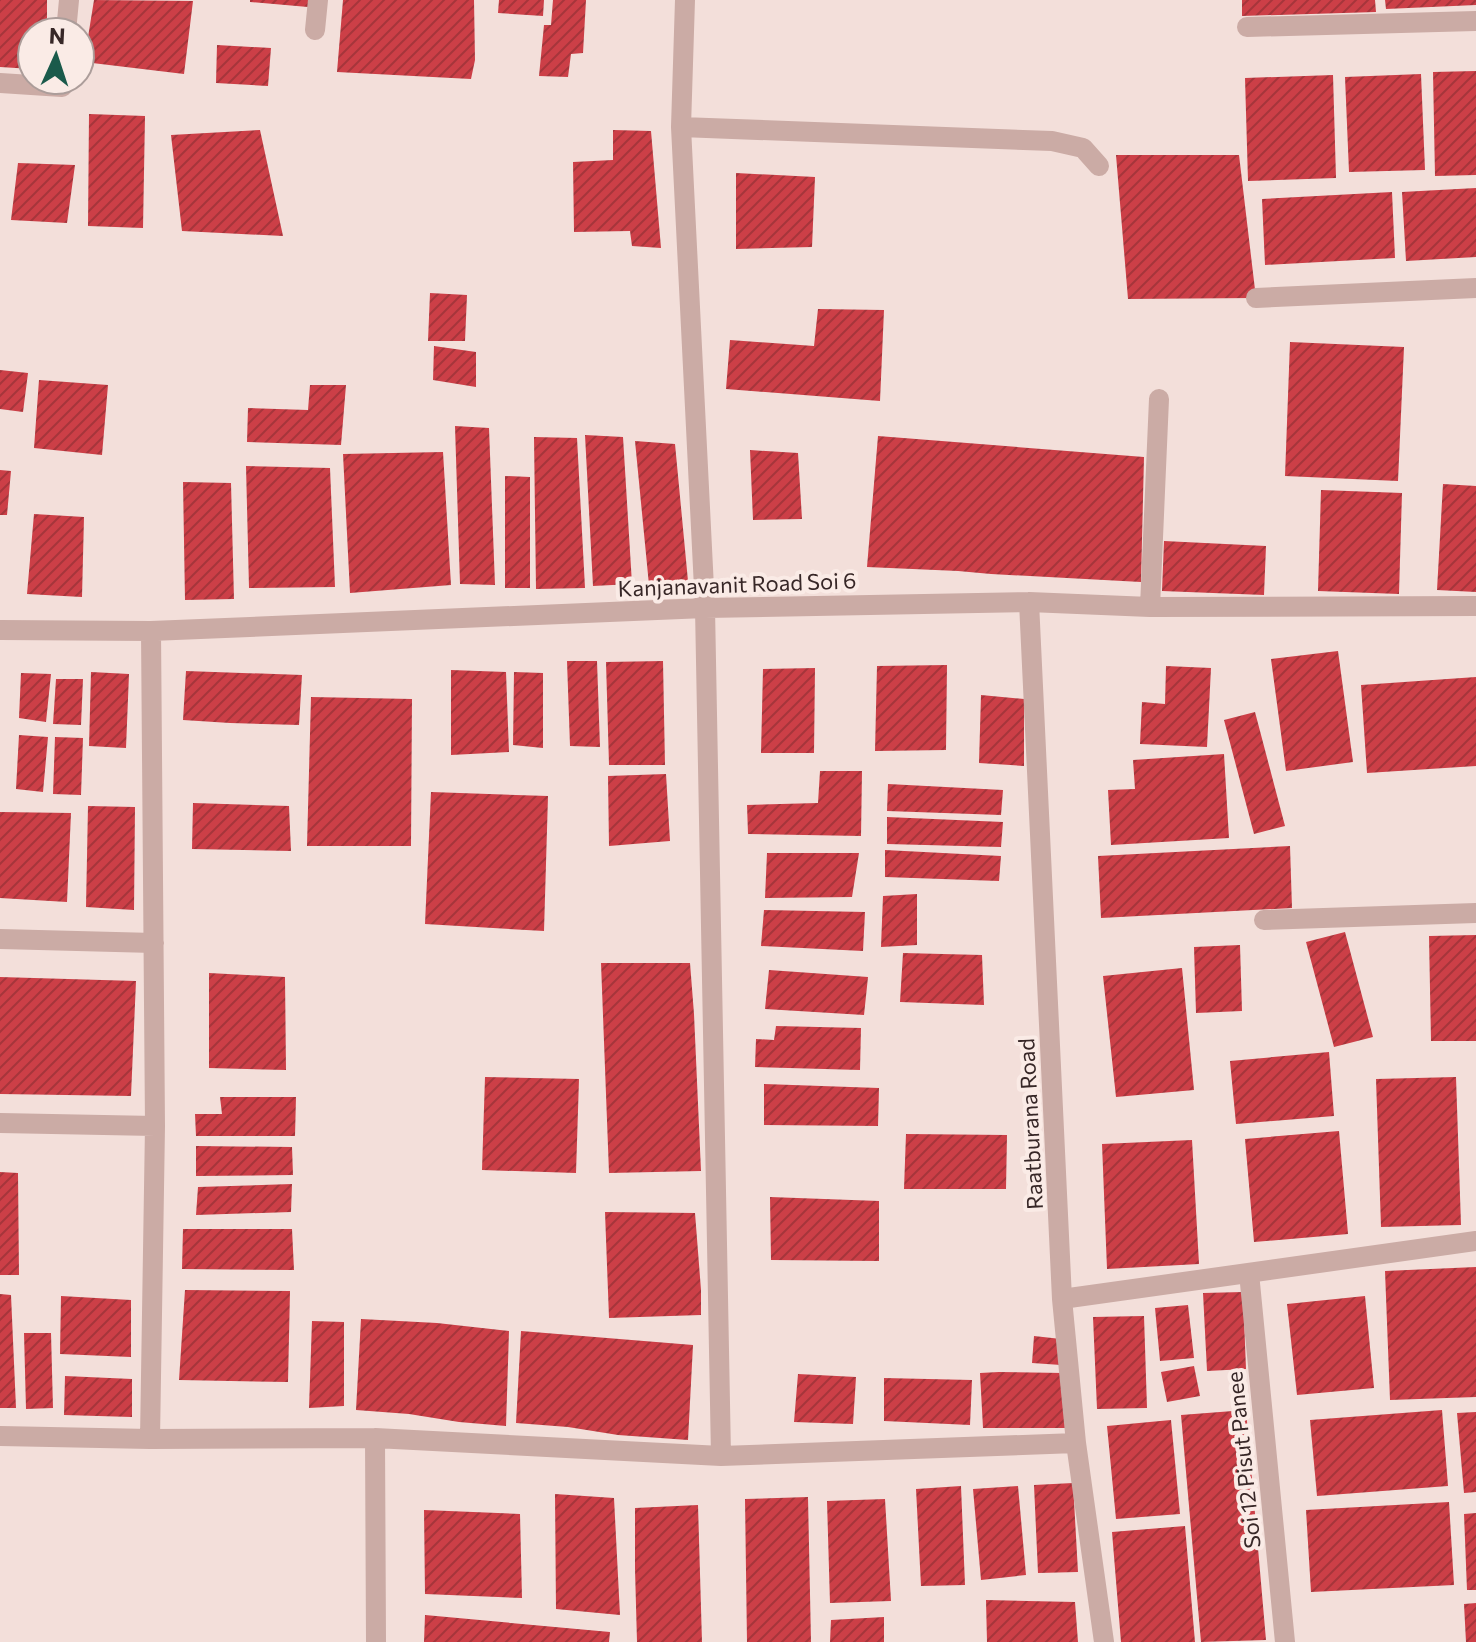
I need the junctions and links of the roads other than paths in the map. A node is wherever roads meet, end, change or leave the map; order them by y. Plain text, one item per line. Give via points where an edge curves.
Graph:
1 (318, 0) edge
2 (685, 0) edge
3 (1476, 21) edge
4 (1247, 27) dead end
5 (315, 30) dead end
6 (681, 127) junction
7 (1099, 166) dead end
8 (1476, 288) edge
9 (1256, 298) dead end
10 (1159, 399) dead end
11 (1029, 602) junction
12 (1476, 606) edge
13 (1150, 607) junction
14 (705, 608) junction
15 (0, 630) edge
16 (151, 631) junction
17 (1476, 913) edge
18 (1264, 920) dead end
19 (0, 939) edge
20 (154, 943) junction
21 (0, 1123) edge
22 (155, 1126) junction
23 (1476, 1241) edge
24 (1249, 1273) junction
25 (1062, 1299) junction
26 (0, 1436) edge
27 (375, 1438) junction
28 (150, 1439) junction
29 (1076, 1443) junction
30 (721, 1456) junction
31 (376, 1642) edge
32 (1104, 1642) edge
33 (1285, 1642) edge

1 - 5 street
2 - 6 street
3 - 4 street
6 - 7 street via 1052,141 1083,148
6 - 14 street
8 - 9 street
10 - 13 street
11 - 13 street, Kanjanavanit Road Soi 6
11 - 14 street, Kanjanavanit Road Soi 6
11 - 25 street, Raatburana Road
12 - 13 street, Kanjanavanit Road Soi 6
14 - 16 street, Kanjanavanit Road Soi 6
14 - 30 street
15 - 16 street, Kanjanavanit Road Soi 6
16 - 20 street
17 - 18 street
19 - 20 street
20 - 22 street
21 - 22 street
22 - 28 street
23 - 24 street
24 - 25 street
24 - 33 street, Soi 12 Pisut Panee
25 - 29 street, Raatburana Road
26 - 28 street
27 - 28 street
27 - 30 street
27 - 31 street
29 - 30 street
29 - 32 street, Raatburana Road

